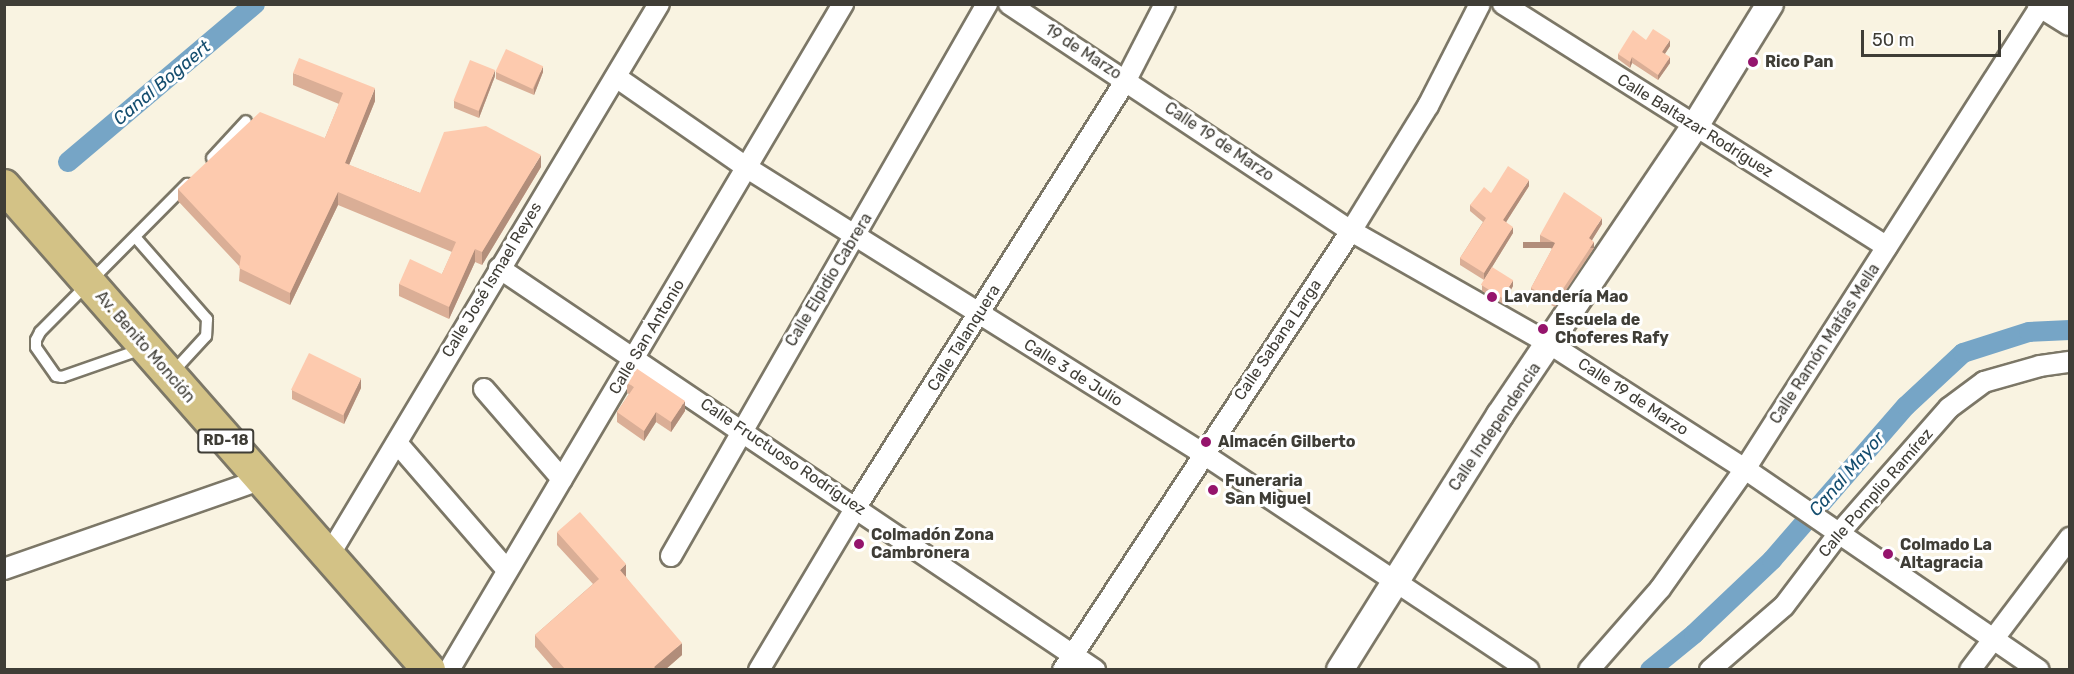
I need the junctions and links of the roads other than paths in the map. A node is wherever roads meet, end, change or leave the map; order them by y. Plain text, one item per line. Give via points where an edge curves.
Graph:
1 (658, 4) edge
2 (843, 4) edge
3 (987, 4) edge
4 (1009, 4) edge
5 (1165, 4) edge
6 (1480, 4) edge
7 (1503, 4) edge
8 (1770, 4) edge
9 (2042, 5) edge
10 (2070, 22) edge
11 (616, 77) junction
12 (1126, 80) junction
13 (246, 121) dead end
14 (1695, 126) junction
15 (749, 169) junction
16 (4, 186) edge
17 (1351, 231) junction
18 (856, 237) junction
19 (136, 238) junction
20 (1887, 247) junction
21 (499, 268) junction
22 (90, 285) junction
23 (980, 315) junction
24 (1550, 344) junction
25 (145, 348) junction
26 (634, 356) junction
27 (2070, 362) edge
28 (170, 376) junction
29 (484, 389) dead end
30 (741, 429) junction
31 (397, 443) junction
32 (1202, 453) junction
33 (1745, 469) junction
34 (562, 479) junction
35 (260, 480) junction
36 (856, 507) junction
37 (1840, 532) junction
38 (2070, 538) edge
39 (671, 556) dead end
40 (328, 557) junction
41 (4, 569) edge
42 (507, 570) junction
43 (1394, 582) junction
44 (1994, 636) junction
45 (1068, 662) edge
46 (429, 669) edge
47 (449, 669) edge
48 (759, 669) edge
49 (1095, 669) edge
50 (1340, 669) edge
51 (1529, 669) edge
52 (1589, 669) edge
53 (1710, 669) edge
54 (1970, 669) edge
55 (2039, 669) edge

1 - 11 street, Calle José Ismael Reyes
2 - 15 street, Calle San Antonio
3 - 18 street, Calle Elpidio Cabrera
4 - 12 street, 19 de Marzo
5 - 12 street, Calle Talanquera
6 - 17 street, Calle Sabana Larga via 1428,106
7 - 14 street, Calle Baltazar Rodríguez
8 - 14 street, Calle Independencia
9 - 10 street
9 - 20 street, Calle Ramón Matías Mella
11 - 15 street, Calle 3 de Julio
11 - 21 street, Calle José Ismael Reyes
12 - 17 street, Calle 19 de Marzo
12 - 23 street, Calle Talanquera
13 - 19 lane
14 - 20 street, Calle Baltazar Rodríguez
14 - 24 street, Calle Independencia
15 - 18 street, Calle 3 de Julio
15 - 26 street, Calle San Antonio
16 - 22 main road, Av. Benito Monción / RD-18
17 - 24 street, Calle 19 de Marzo
17 - 32 street, Calle Sabana Larga
18 - 23 street, Calle 3 de Julio
18 - 30 street, Calle Elpidio Cabrera
19 - 22 lane
19 - 28 lane via 207,319 206,336
20 - 33 street, Calle Ramón Matías Mella
21 - 26 street, Calle Fructuoso Rodríguez
21 - 31 street, Calle José Ismael Reyes
22 - 25 main road, Av. Benito Monción / RD-18
22 - 25 lane via 36,340 36,347 56,376 70,375
23 - 32 street, Calle 3 de Julio
23 - 36 street, Calle Talanquera
24 - 33 street, Calle 19 de Marzo
24 - 43 street, Calle Independencia
25 - 28 main road, Av. Benito Monción / RD-18
26 - 30 street, Calle Fructuoso Rodríguez
26 - 34 street, Calle San Antonio
27 - 37 street, Calle Pomplio Ramírez via 1984,382 1958,401
28 - 35 main road, Av. Benito Monción / RD-18
29 - 34 street
30 - 36 street, Calle Fructuoso Rodríguez
30 - 39 street, Calle Elpidio Cabrera
31 - 40 street, Calle José Ismael Reyes
31 - 42 street
32 - 43 street, Calle 3 de Julio
32 - 45 street, Calle Sabana Larga
33 - 37 street, Calle 19 de Marzo
33 - 52 street, Calle Ramón Matías Mella via 1660,589
34 - 42 street, Calle San Antonio
35 - 40 main road, Av. Benito Monción / RD-18
35 - 41 street
36 - 45 street, Calle Fructuoso Rodríguez
36 - 48 street, Calle Talanquera
37 - 44 street, Calle 19 de Marzo
37 - 53 street, Calle Pomplio Ramírez via 1784,606
38 - 44 street
40 - 46 main road, Av. Benito Monción / RD-18
42 - 47 street, Calle San Antonio
43 - 50 street, Calle Independencia
43 - 51 street, Calle 3 de Julio
44 - 54 street
44 - 55 street, Calle 19 de Marzo
45 - 49 street, Calle Fructuoso Rodríguez

